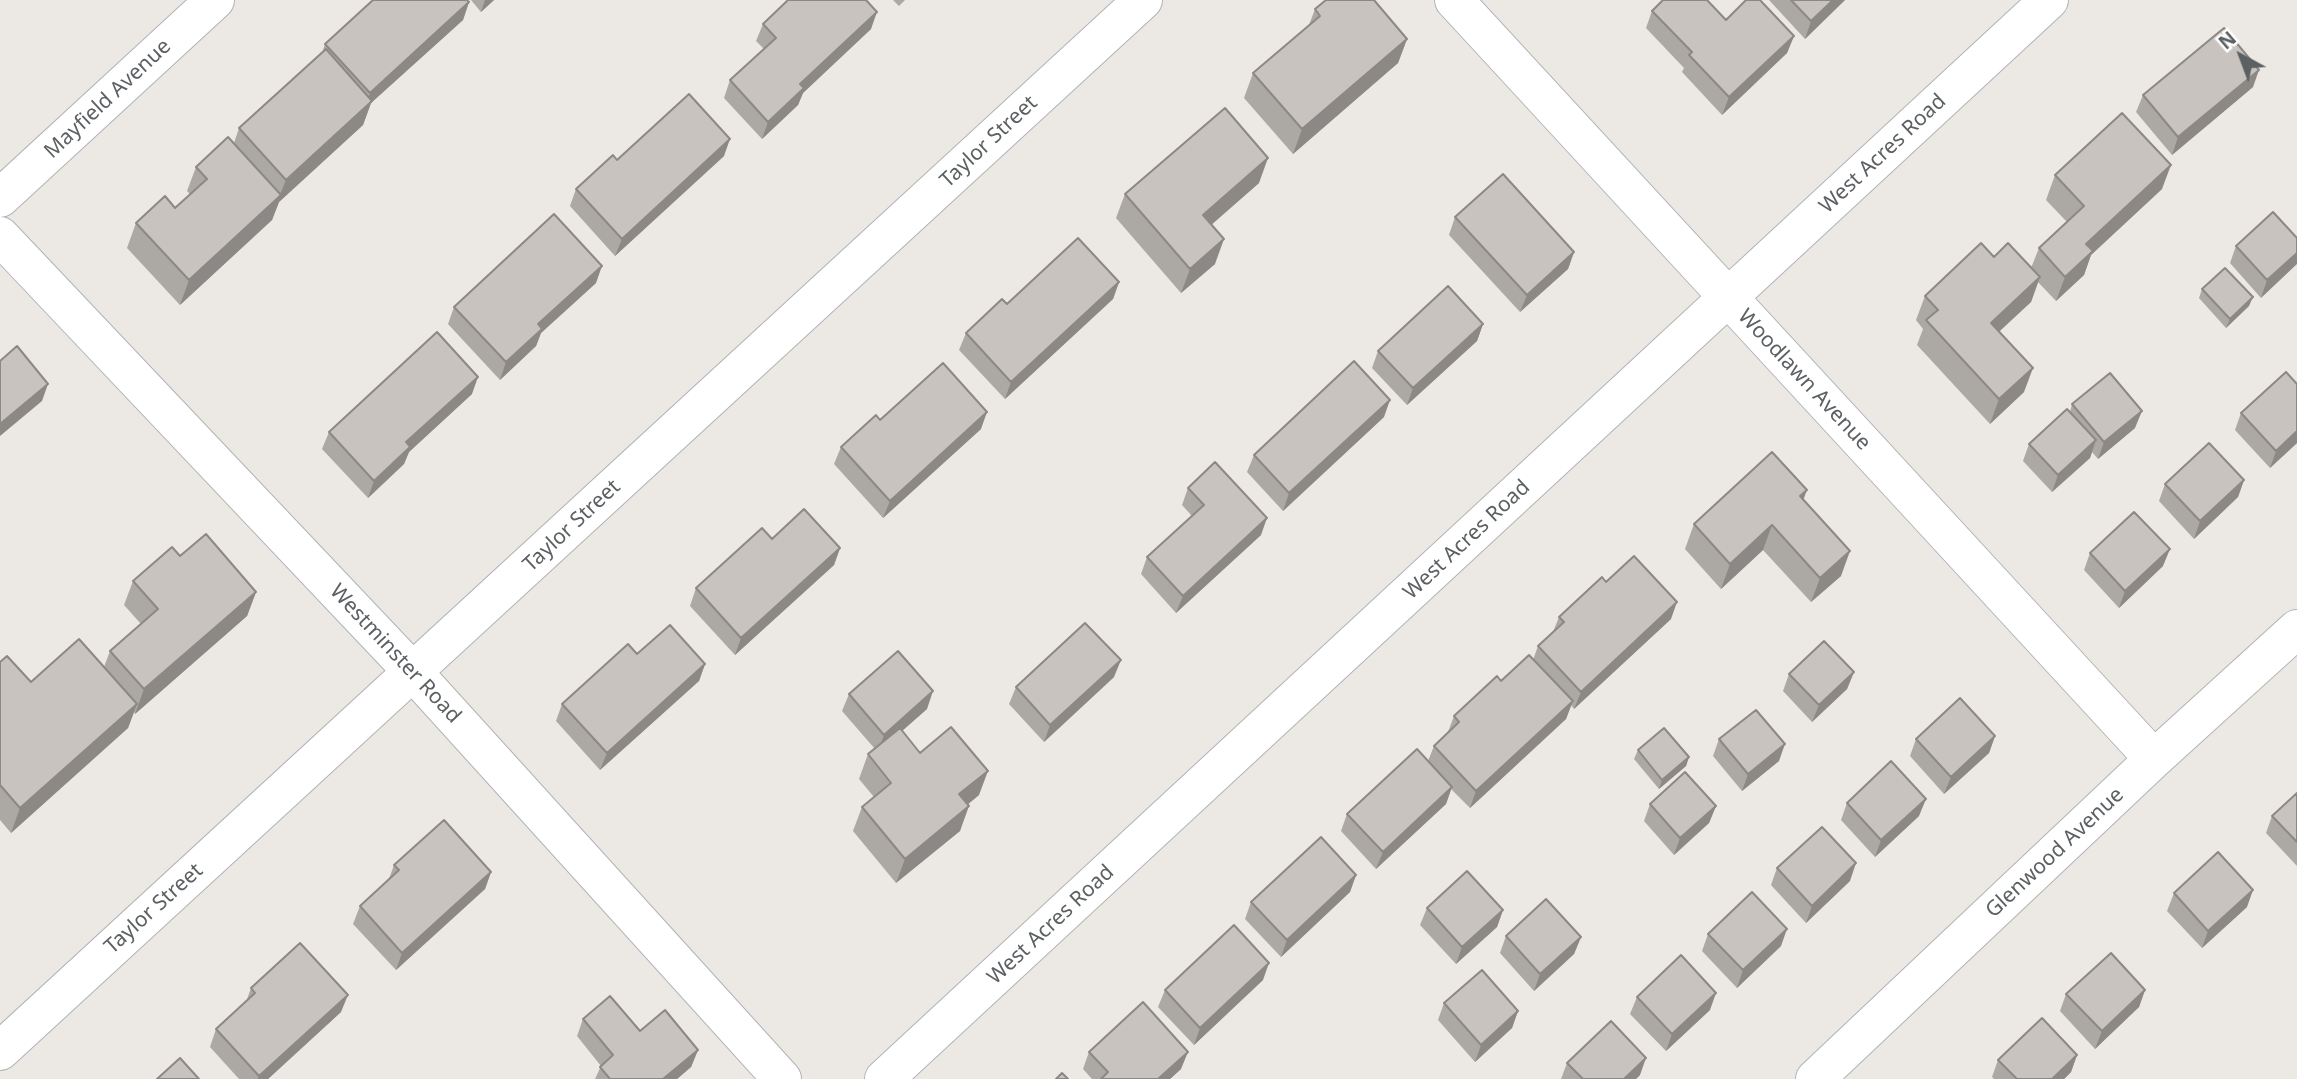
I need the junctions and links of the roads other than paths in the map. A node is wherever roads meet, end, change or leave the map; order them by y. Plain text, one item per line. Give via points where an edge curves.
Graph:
1 (215, 0) edge
2 (1143, 0) edge
3 (1454, 0) edge
4 (2049, 0) edge
5 (0, 198) edge
6 (0, 236) edge
7 (1728, 298) junction
8 (2297, 629) edge
9 (414, 672) junction
10 (2154, 759) junction
11 (0, 1051) edge
12 (782, 1079) edge
13 (884, 1079) edge
14 (1815, 1079) edge

1 - 5 street, Mayfield Avenue
2 - 9 street, Taylor Street
3 - 7 street, Woodlawn Avenue
4 - 7 street, West Acres Road
6 - 9 street, Westminster Road
7 - 10 street, Woodlawn Avenue
7 - 13 street, West Acres Road
8 - 10 street, Glenwood Avenue
9 - 11 street, Taylor Street
9 - 12 street, Westminster Road
10 - 14 street, Glenwood Avenue

